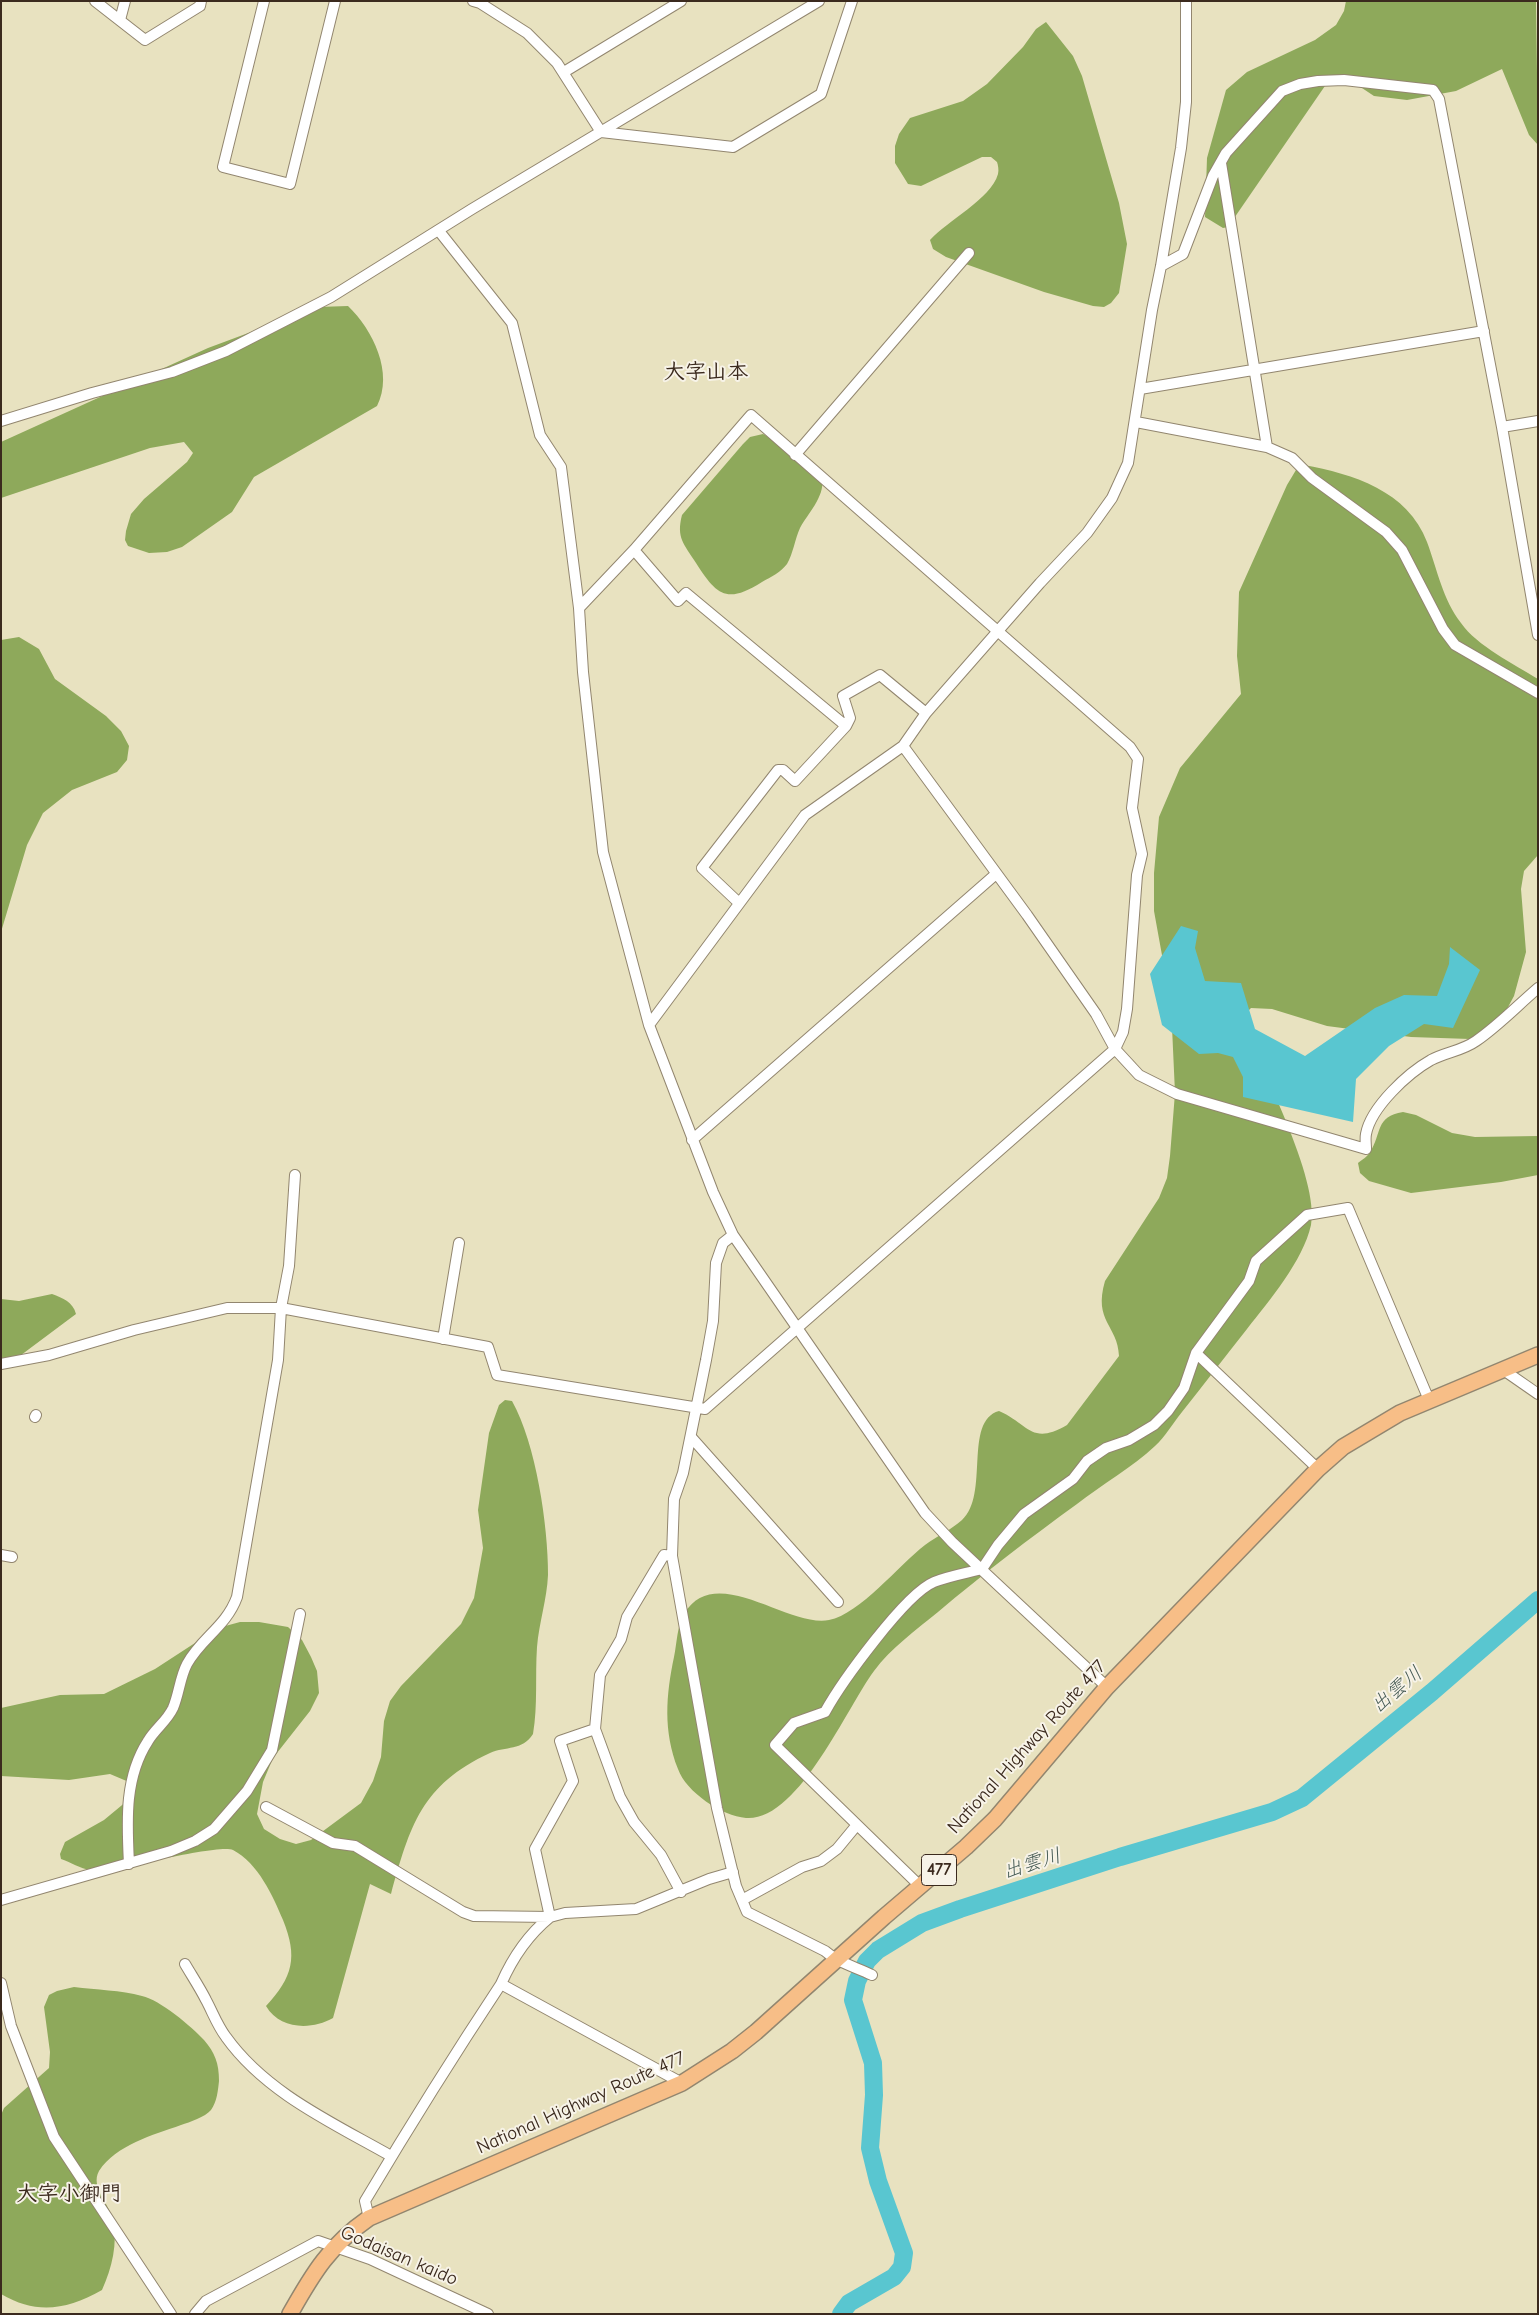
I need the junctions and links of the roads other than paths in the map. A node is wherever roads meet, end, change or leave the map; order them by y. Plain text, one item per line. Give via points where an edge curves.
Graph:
1 (95, 1) edge
2 (125, 1) edge
3 (201, 1) edge
4 (264, 1) edge
5 (335, 1) edge
6 (473, 1) edge
7 (681, 1) edge
8 (819, 1) edge
9 (852, 1) edge
10 (1186, 1) edge
11 (120, 20) junction
12 (564, 72) junction
13 (601, 132) junction
14 (1221, 164) junction
15 (439, 231) junction
16 (970, 253) dead end
17 (1161, 266) junction
18 (1484, 331) junction
19 (1255, 369) junction
20 (1140, 389) junction
21 (1, 421) edge
22 (1538, 421) edge
23 (1136, 422) junction
24 (1502, 427) junction
25 (1267, 447) junction
26 (795, 455) junction
27 (634, 550) junction
28 (579, 608) junction
29 (998, 631) junction
30 (1538, 635) edge
31 (1538, 693) edge
32 (926, 713) junction
33 (846, 726) junction
34 (903, 746) junction
35 (996, 874) junction
36 (739, 903) junction
37 (1538, 988) edge
38 (649, 1025) junction
39 (1115, 1049) junction
40 (692, 1140) junction
41 (295, 1175) dead end
42 (733, 1235) junction
43 (459, 1243) dead end
44 (281, 1308) junction
45 (798, 1327) junction
46 (443, 1338) junction
47 (1196, 1353) junction
48 (1538, 1355) edge
49 (1, 1364) edge
50 (1502, 1369) junction
51 (1538, 1394) edge
52 (1429, 1400) junction
53 (697, 1408) junction
54 (691, 1437) junction
55 (1318, 1470) junction
56 (672, 1556) junction
57 (982, 1569) junction
58 (838, 1602) dead end
59 (300, 1614) dead end
60 (1107, 1687) junction
61 (595, 1728) junction
62 (266, 1807) dead end
63 (856, 1826) junction
64 (129, 1864) junction
65 (733, 1872) junction
66 (920, 1886) junction
67 (681, 1892) junction
68 (1, 1900) edge
69 (742, 1900) junction
70 (550, 1917) junction
71 (835, 1960) junction
72 (185, 1964) dead end
73 (872, 1975) dead end
74 (1, 1982) edge
75 (502, 1984) junction
76 (682, 2083) junction
77 (391, 2156) junction
78 (369, 2218) junction
79 (334, 2245) junction
80 (171, 2314) edge
81 (195, 2314) edge
82 (290, 2314) edge
83 (488, 2314) edge

1 - 11 street
2 - 11 street
3 - 11 street via 200,6 145,40
4 - 5 street via 223,167 290,184
6 - 12 street via 527,33
7 - 12 street
8 - 13 street
9 - 13 street via 821,94 733,147
10 - 17 street via 1186,102
12 - 13 street
13 - 15 street
14 - 17 street via 1213,176 1183,254
14 - 18 street via 1226,153 1282,92 1300,84 1344,80 1433,90 1439,99
14 - 19 street
15 - 21 street via 331,297 226,351 172,372
15 - 28 street via 512,323 540,435 561,466
16 - 26 street
17 - 20 street
18 - 19 street
18 - 24 street
19 - 20 street
19 - 25 street
20 - 23 street
22 - 24 street
23 - 25 street
23 - 29 street via 1128,462 1112,498 1087,533
24 - 30 street
25 - 31 street via 1292,458 1312,478 1386,532 1402,550 1443,629 1455,645
26 - 27 street via 751,416
26 - 29 street
27 - 28 street
27 - 33 street via 678,601 686,593
28 - 38 street via 603,852
29 - 32 street
29 - 39 street via 1130,747 1138,759 1132,808 1142,854 1137,874 1127,1009 1123,1032
32 - 33 street via 880,675 843,696 850,718
32 - 34 street
33 - 36 street via 795,781 783,770 778,770 702,868
34 - 35 street
34 - 36 street via 804,815
35 - 39 street via 1096,1014
35 - 40 street
36 - 38 street
37 - 39 street via 1478,1040 1460,1051 1431,1060 1409,1076 1386,1098 1372,1118 1366,1134 1366,1149 1177,1094 1139,1075
38 - 40 street
39 - 45 street
40 - 42 street
41 - 44 street via 289,1266
42 - 45 street
42 - 53 street via 723,1243 716,1263 713,1321
43 - 46 street
44 - 46 street
44 - 49 street via 227,1308 49,1355
44 - 64 street via 278,1360 237,1597 224,1623 187,1664 173,1707 138,1758 131,1783 127,1824
45 - 53 street via 705,1409
45 - 57 street via 925,1513
46 - 53 street via 488,1347 497,1375
47 - 52 street via 1249,1281 1256,1261 1307,1215 1348,1208
47 - 55 street
47 - 57 street via 1184,1388 1161,1418 1129,1440 1106,1448 1073,1478 1024,1514
48 - 50 highway, National Highway Route 477 / 477
50 - 51 street
50 - 52 highway, National Highway Route 477 / 477
52 - 55 highway, National Highway Route 477 / 477 via 1371,1428
53 - 54 street
54 - 56 street via 674,1499
54 - 58 street
55 - 60 highway, National Highway Route 477 / 477
56 - 61 street via 664,1555 627,1617 621,1640 600,1675
56 - 65 street via 717,1808
57 - 60 street
57 - 63 street via 933,1583 908,1602 825,1712 794,1723 775,1745
59 - 64 street via 272,1750 247,1791 214,1829 195,1841
60 - 66 highway, National Highway Route 477 / 477 via 995,1819
61 - 67 street via 620,1797
61 - 70 street via 560,1741 572,1781 535,1849
62 - 70 street via 333,1843 355,1846 463,1912 501,1918
63 - 66 street
63 - 69 street via 837,1849 820,1861 802,1867
64 - 68 street
65 - 67 street
65 - 69 street
66 - 71 highway, National Highway Route 477 / 477
67 - 70 street via 636,1909
69 - 71 street via 747,1912
70 - 75 street via 535,1929
71 - 73 street
71 - 76 highway, National Highway Route 477 / 477 via 732,2051
72 - 77 street via 227,2039 251,2065 294,2101
74 - 80 street via 11,2026 54,2137
75 - 76 street
75 - 77 street
76 - 78 highway, National Highway Route 477 / 477
77 - 78 street via 365,2201
78 - 79 highway, National Highway Route 477 / 477
79 - 81 street, Godaisan kaido via 318,2241 206,2301
79 - 82 highway, National Highway Route 477 / 477
79 - 83 street, Godaisan kaido

